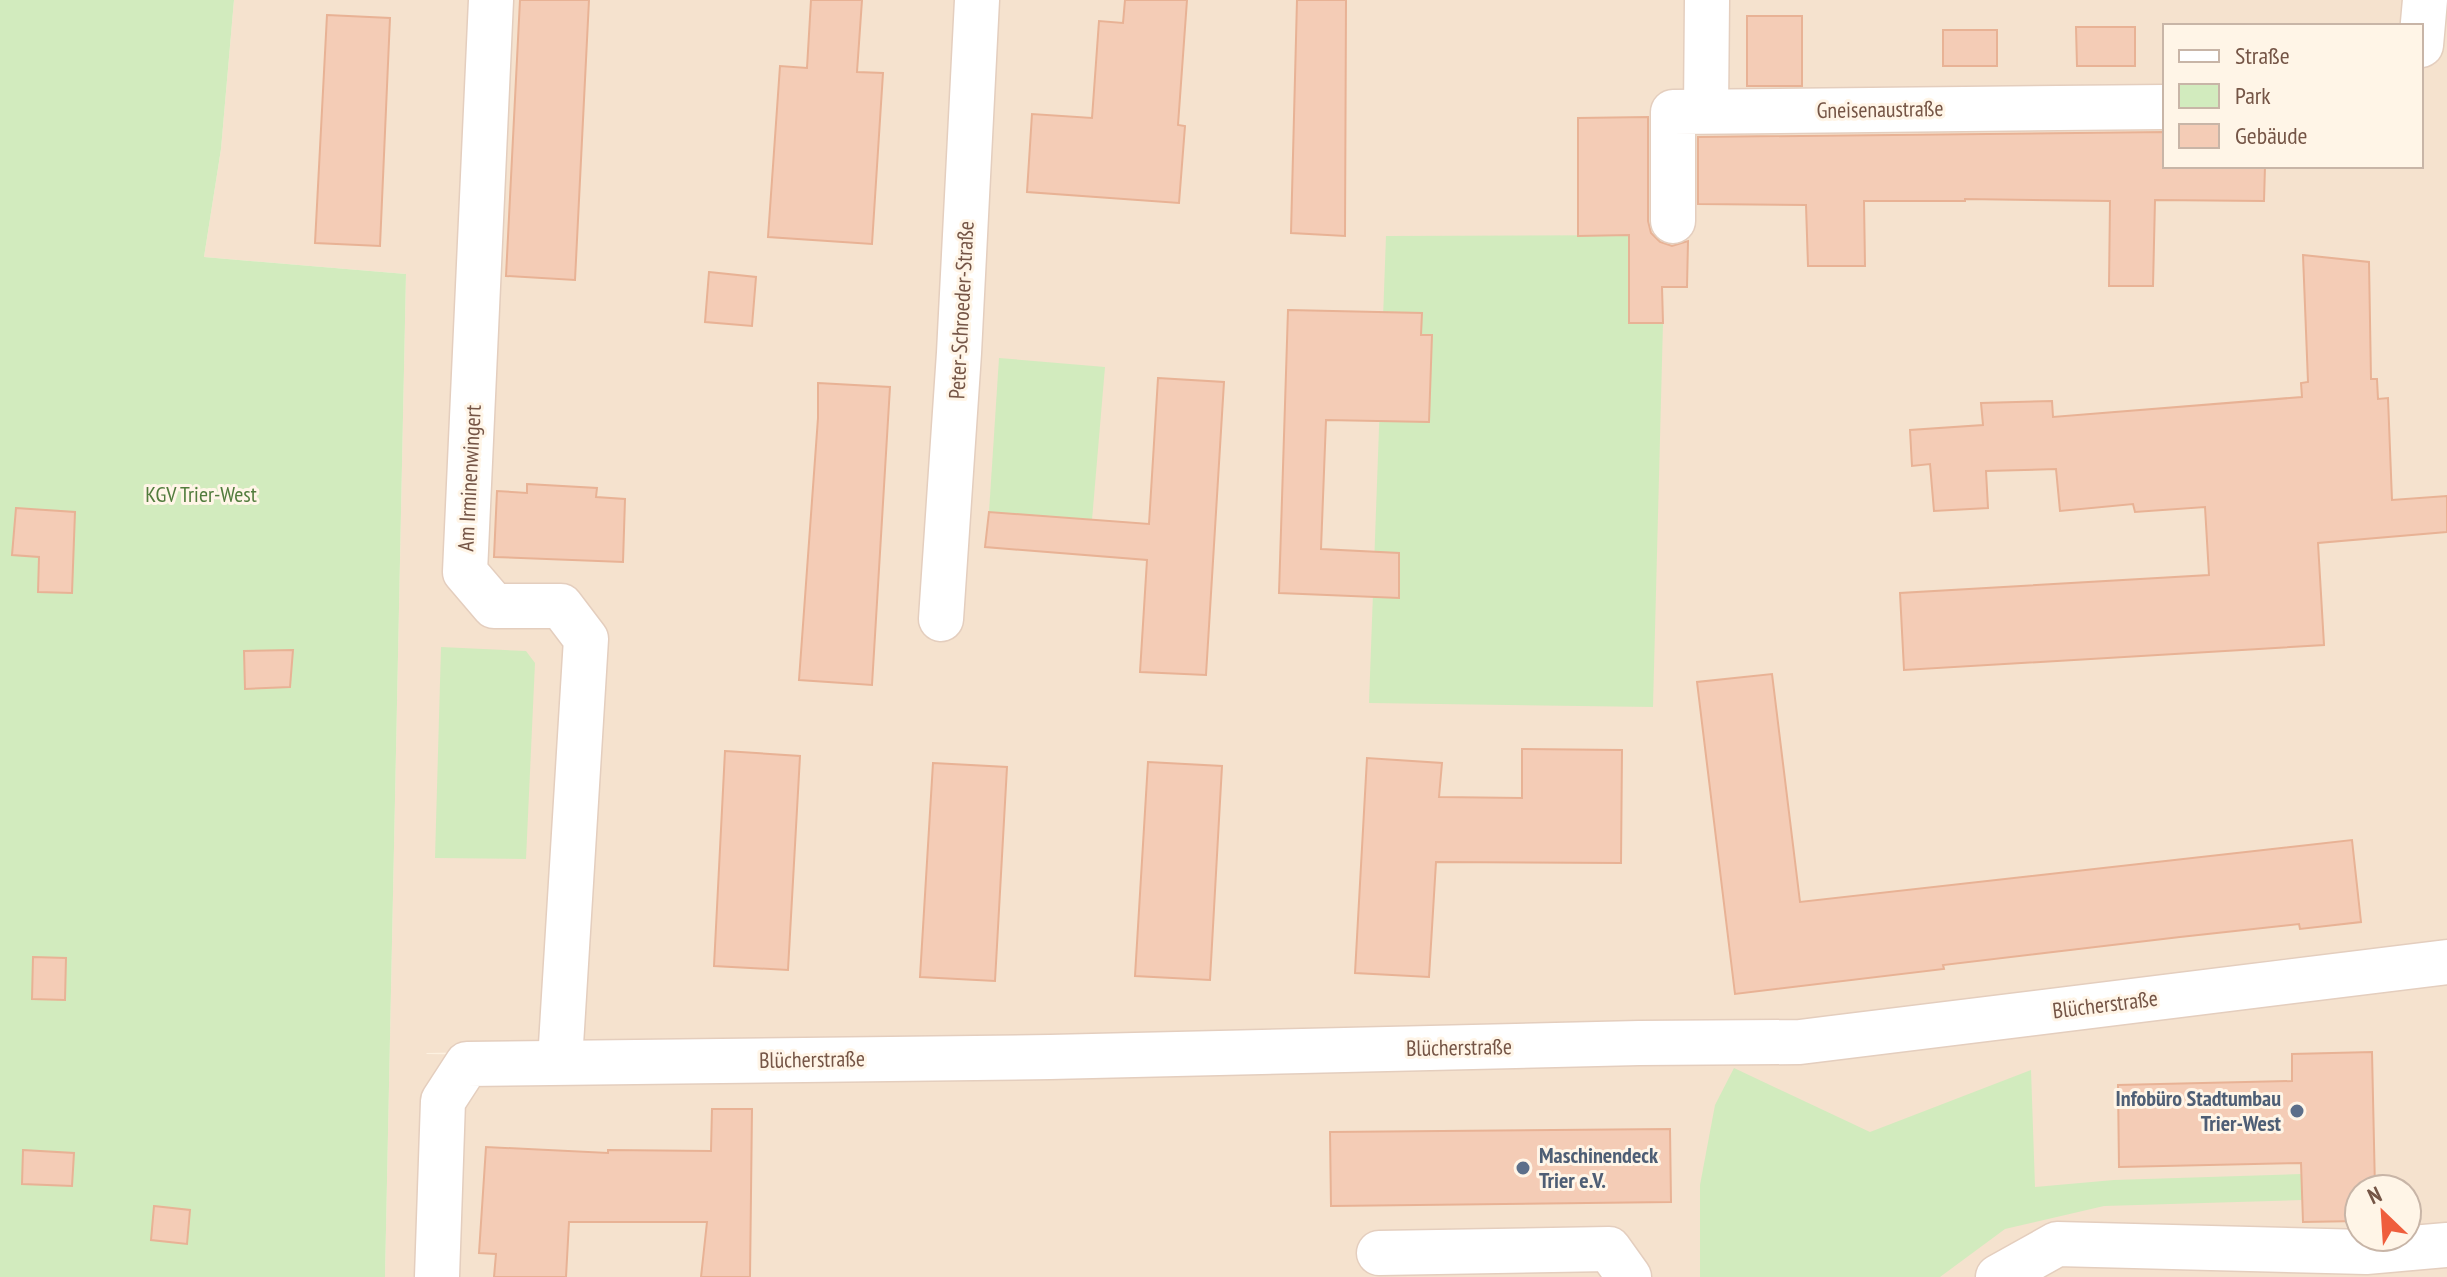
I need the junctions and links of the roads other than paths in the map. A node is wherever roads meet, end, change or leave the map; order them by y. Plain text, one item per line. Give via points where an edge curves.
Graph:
1 (491, 0) edge
2 (977, 0) edge
3 (1707, 0) edge
4 (2425, 0) edge
5 (2423, 24) edge
6 (2163, 107) edge
7 (1706, 111) junction
8 (1673, 221) dead end
9 (941, 619) dead end
10 (2447, 962) edge
11 (560, 1061) junction
12 (2447, 1245) edge
13 (1379, 1253) dead end
14 (437, 1277) edge
15 (1629, 1277) edge
16 (1998, 1277) edge

1 - 11 street, Am Irminenwingert via 465,572 494,606 561,606 586,639
2 - 9 street, Peter-Schroeder-Straße
3 - 7 street
4 - 5 street
6 - 7 street, Gneisenaustraße
7 - 8 street, Gneisenaustraße via 1673,112
10 - 11 street, Blücherstraße via 1800,1042
11 - 14 street, Blücherstraße via 467,1064 443,1101
12 - 16 street via 2366,1252 2057,1244
13 - 15 street via 1609,1249

